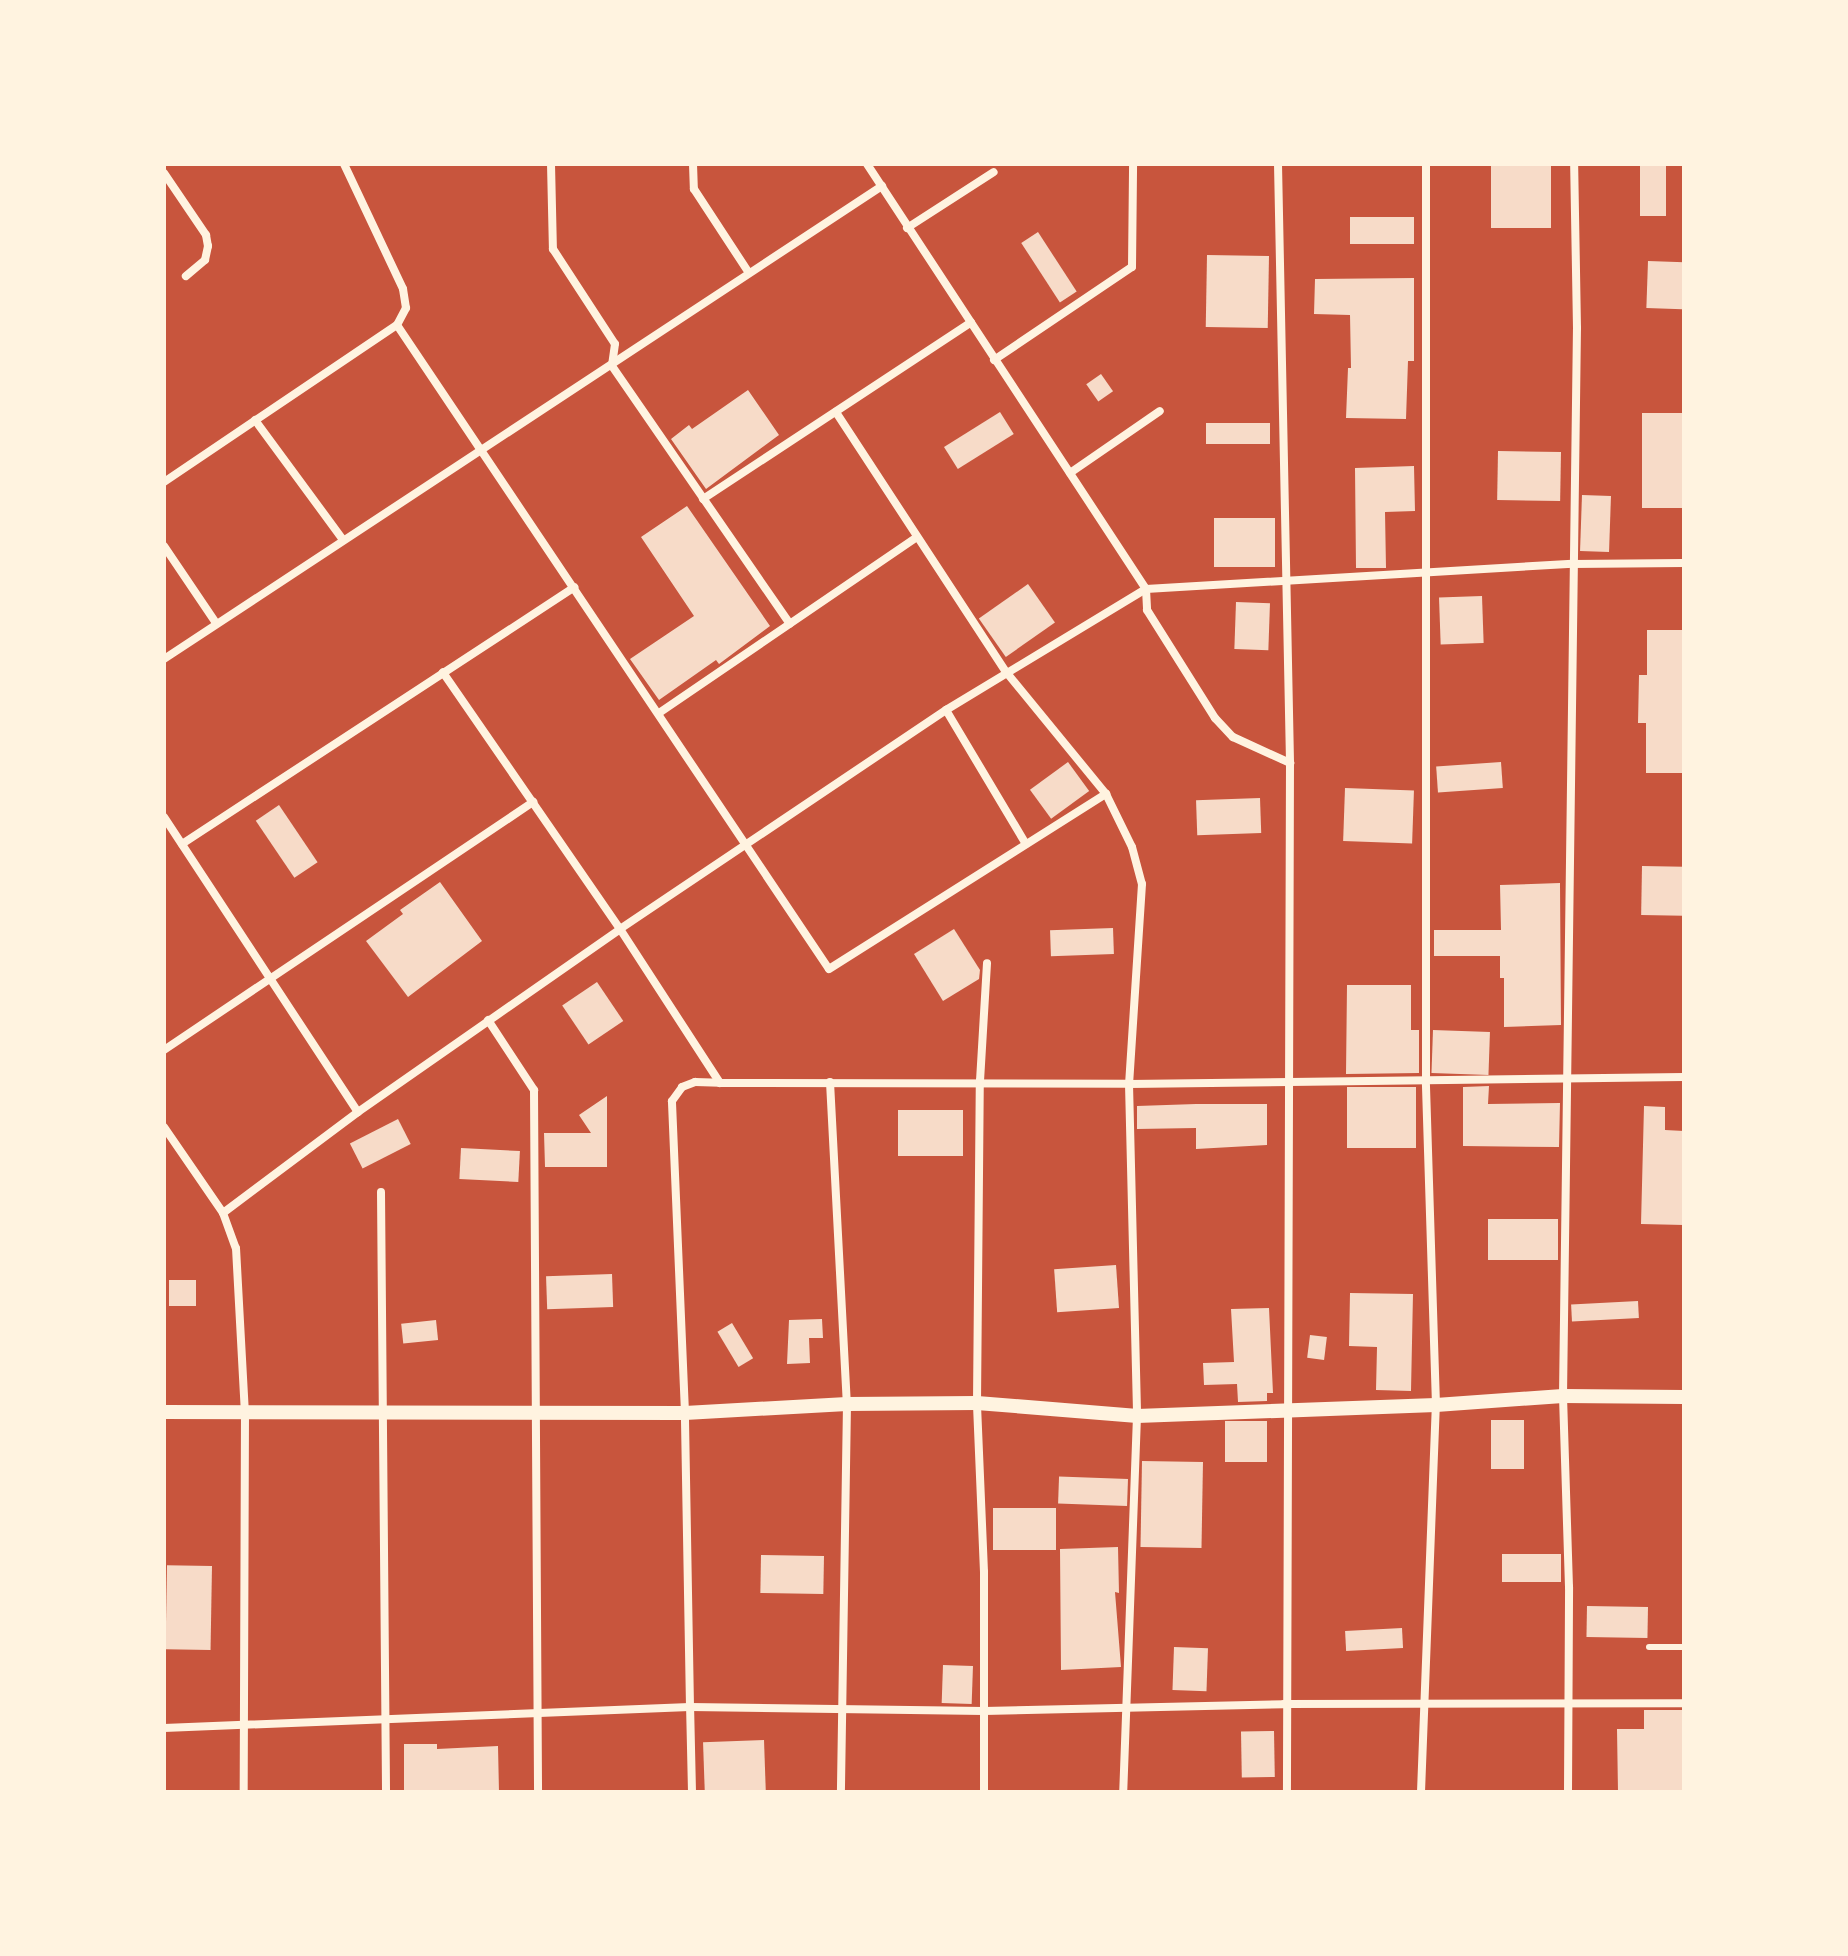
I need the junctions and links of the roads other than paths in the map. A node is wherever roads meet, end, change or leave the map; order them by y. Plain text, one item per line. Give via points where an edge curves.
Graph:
1 (344, 164) edge
2 (551, 164) edge
3 (693, 164) edge
4 (867, 164) edge
5 (1133, 164) edge
6 (1278, 164) edge
7 (1426, 164) edge
8 (1574, 164) edge
9 (994, 172) dead end
10 (164, 173) edge
11 (882, 186) junction
12 (907, 228) junction
13 (749, 273) junction
14 (186, 276) dead end
15 (971, 322) junction
16 (397, 325) junction
17 (994, 360) junction
18 (612, 366) junction
19 (1160, 411) dead end
20 (836, 412) junction
21 (255, 420) junction
22 (481, 449) junction
23 (1070, 473) junction
24 (164, 482) edge
25 (703, 499) junction
26 (916, 538) junction
27 (343, 540) junction
28 (164, 546) edge
29 (1684, 563) edge
30 (1572, 564) junction
31 (1428, 574) junction
32 (1287, 578) junction
33 (574, 587) junction
34 (1146, 589) junction
35 (216, 623) junction
36 (790, 624) junction
37 (164, 659) edge
38 (443, 672) junction
39 (1006, 672) junction
40 (946, 710) junction
41 (659, 713) junction
42 (1290, 763) junction
43 (1106, 794) junction
44 (533, 802) junction
45 (164, 817) edge
46 (182, 844) junction
47 (1026, 844) junction
48 (747, 846) junction
49 (620, 929) junction
50 (987, 963) dead end
51 (271, 978) junction
52 (488, 1020) junction
53 (164, 1050) edge
54 (1684, 1077) edge
55 (1565, 1078) junction
56 (1426, 1079) junction
57 (1290, 1080) junction
58 (980, 1081) junction
59 (830, 1082) junction
60 (720, 1083) junction
61 (1129, 1084) junction
62 (358, 1112) junction
63 (165, 1130) edge
64 (381, 1192) dead end
65 (223, 1213) junction
66 (1563, 1396) junction
67 (1684, 1397) edge
68 (977, 1403) junction
69 (847, 1404) junction
70 (1436, 1405) junction
71 (1290, 1408) junction
72 (536, 1411) junction
73 (164, 1412) edge
74 (245, 1412) junction
75 (685, 1413) junction
76 (384, 1414) junction
77 (1137, 1416) junction
78 (1649, 1647) dead end
79 (1684, 1647) edge
80 (1569, 1701) junction
81 (1684, 1703) edge
82 (1284, 1704) junction
83 (1423, 1704) junction
84 (690, 1707) junction
85 (1127, 1707) junction
86 (842, 1709) junction
87 (984, 1711) junction
88 (538, 1713) junction
89 (385, 1719) junction
90 (243, 1725) junction
91 (164, 1728) edge
92 (244, 1792) edge
93 (386, 1792) edge
94 (538, 1792) edge
95 (692, 1792) edge
96 (841, 1792) edge
97 (984, 1792) edge
98 (1123, 1792) edge
99 (1287, 1792) edge
100 (1421, 1792) edge
101 (1568, 1792) edge

1 - 16 street via 403,289 406,308
2 - 18 street via 553,249 615,344
3 - 13 street via 694,189
4 - 11 street
5 - 17 street via 1132,267
6 - 32 street
7 - 31 street
8 - 30 street
9 - 12 street
10 - 14 street via 206,235 205,260
11 - 12 street
11 - 13 street
12 - 15 street
13 - 18 street
15 - 17 street
15 - 20 street
16 - 21 street
16 - 22 street
17 - 23 street
18 - 22 street
18 - 25 street
19 - 23 street
20 - 25 street
20 - 26 street
21 - 24 street
21 - 27 street
22 - 27 street
22 - 33 street
23 - 34 street
25 - 36 street
26 - 36 street
26 - 39 street
27 - 35 street
28 - 35 street
29 - 30 street
30 - 31 street
30 - 55 street
31 - 32 street
31 - 56 street
32 - 34 street
32 - 42 street
33 - 38 street
33 - 41 street
34 - 39 street
34 - 42 street via 1147,610 1215,718 1233,737
35 - 37 street
36 - 41 street
38 - 44 street
38 - 46 street
39 - 40 street
39 - 43 street
40 - 47 street
40 - 48 street
41 - 48 street
42 - 57 street
43 - 47 street
43 - 61 street via 1132,847 1142,884
44 - 49 street
44 - 51 street
45 - 46 street
46 - 51 street
47 - 48 street via 829,969
48 - 49 street
49 - 52 street
49 - 60 street
50 - 58 street
51 - 53 street
51 - 62 street
52 - 62 street
52 - 72 street via 534,1090
54 - 55 street
55 - 56 street
55 - 66 street
56 - 57 street
56 - 70 street
57 - 61 street
57 - 71 street
58 - 59 street
58 - 61 street
58 - 68 street
59 - 60 street
59 - 69 street
60 - 75 street via 695,1082 682,1087 672,1101
61 - 77 street
62 - 65 street
63 - 65 street
64 - 76 street
65 - 74 street via 236,1248
66 - 67 street
66 - 70 street
66 - 80 street
68 - 69 street
68 - 77 street
68 - 87 street
69 - 75 street
69 - 86 street
70 - 71 street
70 - 83 street
71 - 77 street
71 - 82 street
72 - 75 street
72 - 76 street
72 - 88 street
73 - 74 street
74 - 76 street
74 - 90 street
75 - 84 street
76 - 89 street
77 - 85 street
78 - 79 lane
80 - 81 street
80 - 83 street
80 - 101 street
82 - 83 street
82 - 85 street
82 - 99 street
83 - 100 street
84 - 86 street
84 - 88 street
84 - 95 street
85 - 87 street
85 - 98 street
86 - 87 street
86 - 96 street
87 - 97 street
88 - 89 street
88 - 94 street
89 - 90 street
89 - 93 street
90 - 91 street
90 - 92 street

